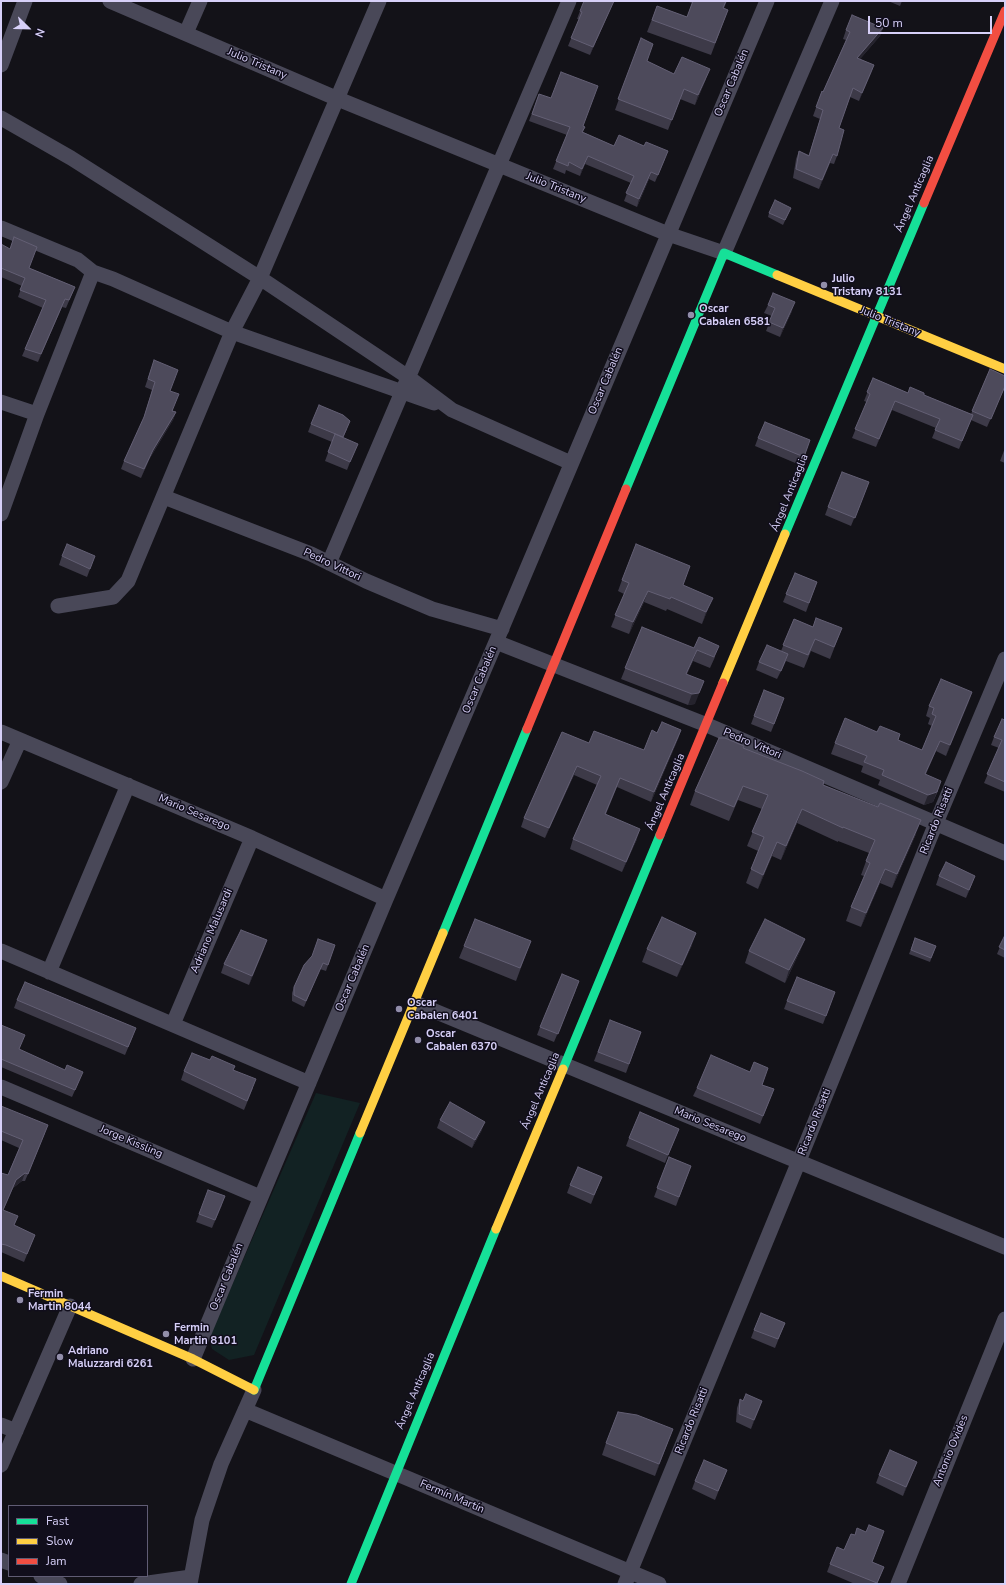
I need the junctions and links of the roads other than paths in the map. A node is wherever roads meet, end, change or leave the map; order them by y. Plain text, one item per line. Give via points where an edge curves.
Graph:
1 (26, 1) edge
2 (110, 1) edge
3 (200, 1) edge
4 (379, 1) edge
5 (569, 1) edge
6 (767, 1) edge
7 (832, 1) edge
8 (1005, 11) edge
9 (186, 33) junction
10 (1, 66) edge
11 (338, 99) junction
12 (1, 118) edge
13 (500, 165) junction
14 (1, 228) edge
15 (668, 234) junction
16 (724, 253) junction
17 (94, 272) junction
18 (260, 278) junction
19 (876, 316) junction
20 (232, 332) junction
21 (1005, 369) edge
22 (405, 384) junction
23 (1, 402) edge
24 (37, 414) junction
25 (571, 463) junction
26 (164, 497) junction
27 (1, 514) edge
28 (329, 563) junction
29 (58, 606) dead end
30 (499, 636) junction
31 (1005, 659) edge
32 (555, 665) junction
33 (707, 725) junction
34 (1, 732) edge
35 (20, 740) junction
36 (1, 782) edge
37 (128, 785) junction
38 (936, 823) junction
39 (252, 838) junction
40 (1005, 853) edge
41 (386, 899) junction
42 (1, 951) edge
43 (49, 972) junction
44 (415, 1004) junction
45 (172, 1024) junction
46 (564, 1066) junction
47 (309, 1083) junction
48 (1, 1086) edge
49 (799, 1161) junction
50 (260, 1197) junction
51 (1005, 1247) edge
52 (1, 1276) edge
53 (70, 1306) junction
54 (1005, 1318) edge
55 (193, 1359) junction
56 (254, 1390) junction
57 (244, 1410) junction
58 (1, 1424) edge
59 (16, 1431) junction
60 (1, 1465) edge
61 (395, 1473) junction
62 (43, 1577) edge
63 (627, 1578) edge
64 (190, 1580) edge
65 (60, 1584) edge
66 (141, 1584) edge
67 (351, 1584) edge
68 (659, 1584) edge
69 (898, 1584) edge

1 - 10 street
2 - 9 street, Julio Tristany
3 - 9 street
4 - 11 street
5 - 13 street
6 - 15 street, Oscar Cabalén
7 - 16 street
8 - 19 main road, Ángel Anticaglia
9 - 11 street, Julio Tristany
11 - 13 street, Julio Tristany
11 - 18 street
12 - 18 street via 71,158
13 - 15 street, Julio Tristany
13 - 22 street
14 - 17 street via 78,260
15 - 16 street, Julio Tristany
15 - 25 street, Oscar Cabalén
16 - 19 main road, Julio Tristany
16 - 32 main road
17 - 20 street
17 - 24 street
18 - 20 street
18 - 22 street
19 - 21 main road, Julio Tristany
19 - 33 main road, Ángel Anticaglia
20 - 22 street
20 - 26 street
22 - 25 street via 452,410
22 - 28 street
23 - 24 street
24 - 27 street
25 - 30 street, Oscar Cabalén
26 - 28 street, Pedro Vittori
26 - 29 street via 128,582 122,589 112,597
28 - 30 street, Pedro Vittori
30 - 32 street, Pedro Vittori
30 - 41 street, Oscar Cabalén
31 - 38 street, Ricardo Risatti
32 - 33 street, Pedro Vittori
32 - 44 main road
33 - 38 street, Pedro Vittori
33 - 46 main road, Ángel Anticaglia
34 - 35 street, Mario Sesarego
35 - 36 street
35 - 37 street, Mario Sesarego
37 - 39 street, Mario Sesarego
37 - 43 street
38 - 40 street, Pedro Vittori
38 - 49 street, Ricardo Risatti
39 - 41 street, Mario Sesarego
39 - 45 street, Adriano Malusardi
41 - 47 street, Oscar Cabalén
42 - 43 street
43 - 45 street
44 - 46 street, Mario Sesarego
44 - 56 main road
45 - 47 street
46 - 49 street, Mario Sesarego
46 - 61 main road, Ángel Anticaglia
47 - 50 street, Oscar Cabalén
48 - 50 street, Jorge Kissling
49 - 51 street, Mario Sesarego
49 - 63 street, Ricardo Risatti
50 - 55 street, Oscar Cabalén
52 - 53 main road
53 - 55 main road
53 - 59 street
54 - 69 street, Antonio Ovides
55 - 56 main road
56 - 57 street
57 - 61 street, Fermín Martín
57 - 64 street via 221,1464 202,1520
58 - 59 street
59 - 60 street
61 - 63 street, Fermín Martín
61 - 67 main road, Ángel Anticaglia
62 - 65 street
63 - 68 street, Fermín Martín
64 - 66 street

